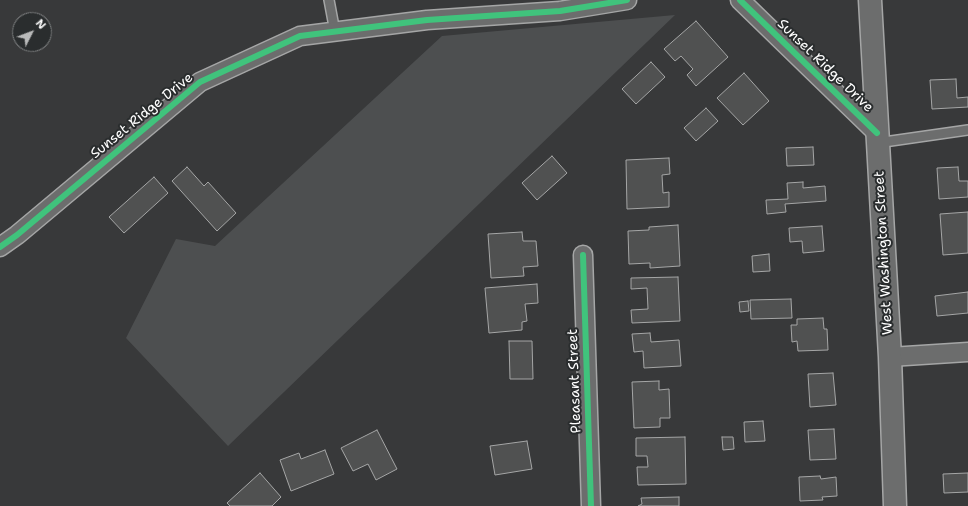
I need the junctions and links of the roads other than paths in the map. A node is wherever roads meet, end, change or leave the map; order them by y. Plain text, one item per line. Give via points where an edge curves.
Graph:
1 (329, 0) edge
2 (624, 0) edge
3 (740, 0) edge
4 (870, 0) edge
5 (335, 32) junction
6 (968, 130) edge
7 (877, 138) junction
8 (0, 247) edge
9 (583, 255) dead end
10 (968, 352) edge
11 (890, 357) junction
12 (591, 506) edge
13 (895, 506) edge

1 - 5 lane
2 - 5 street, Sunset Ridge Drive via 560,11 427,20
3 - 7 street, Sunset Ridge Drive
4 - 7 main road, West Washington Street
5 - 8 street, Sunset Ridge Drive via 300,36 200,82
6 - 7 lane
7 - 11 main road, West Washington Street
9 - 12 street, Pleasant Street
10 - 11 street
11 - 13 main road, West Washington Street

